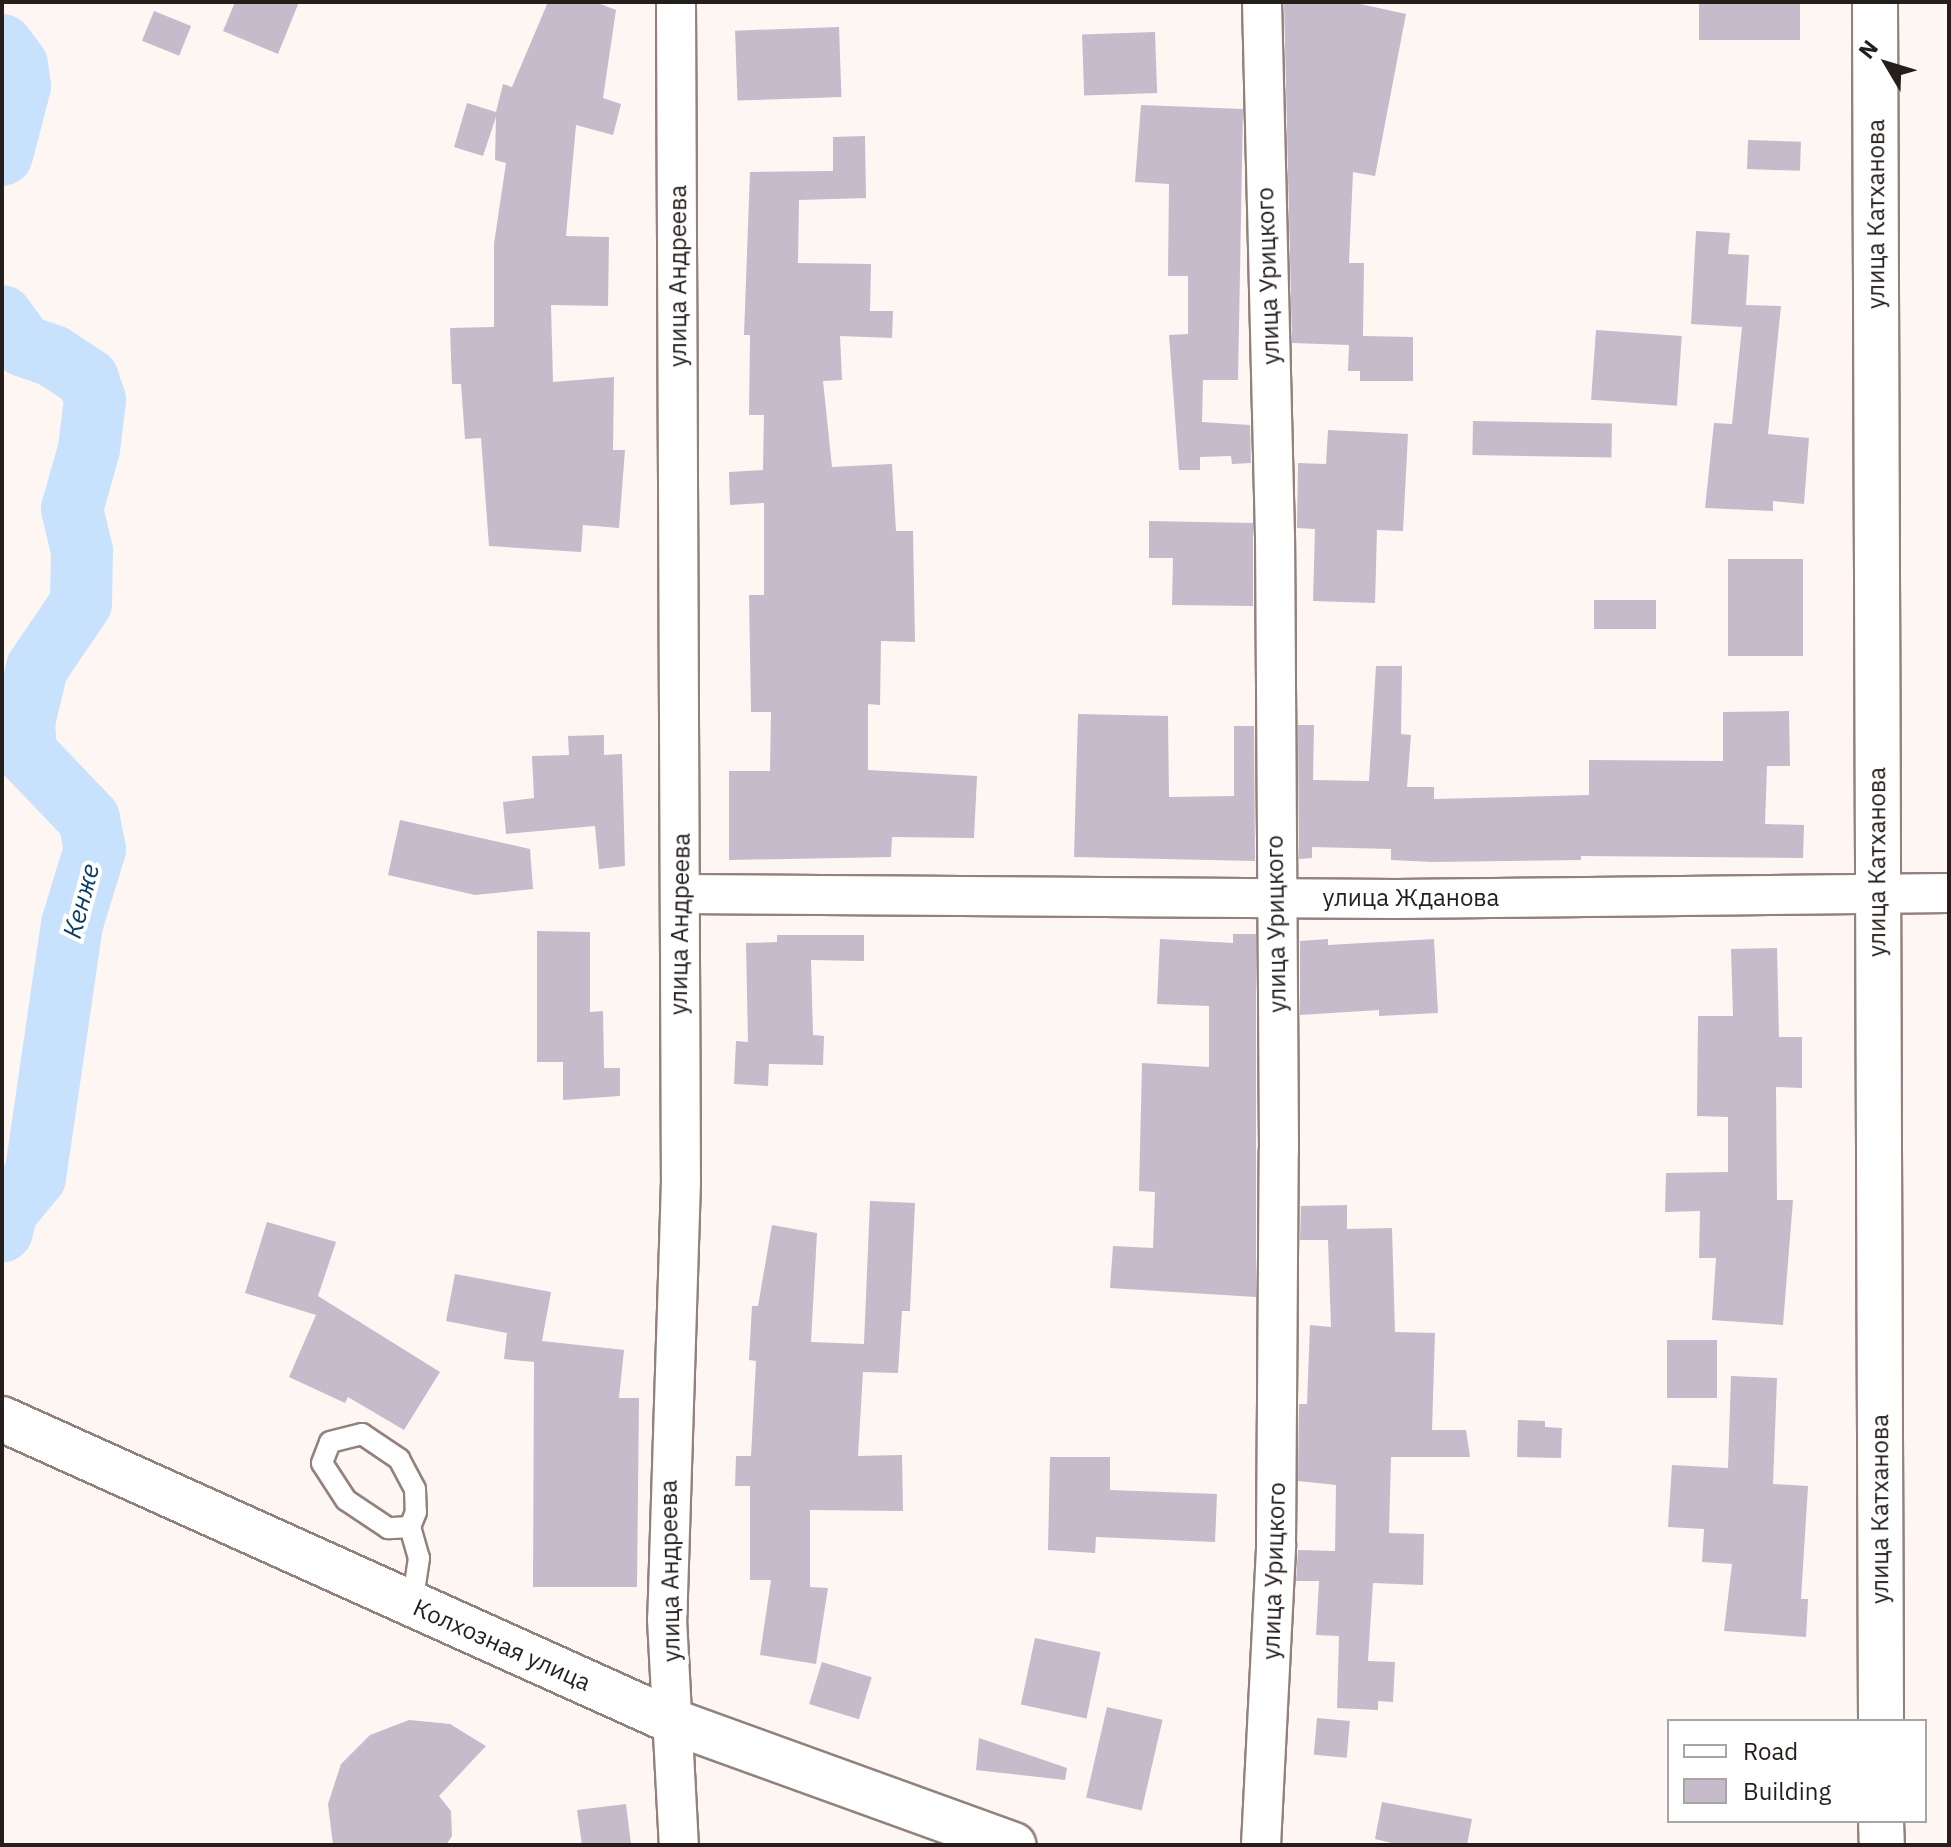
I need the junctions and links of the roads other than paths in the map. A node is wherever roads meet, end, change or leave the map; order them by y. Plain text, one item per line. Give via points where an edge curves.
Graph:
1 (676, 2) edge
2 (1262, 2) edge
3 (1875, 2) edge
4 (1949, 893) edge
5 (681, 894) junction
6 (1877, 895) junction
7 (1273, 898) junction
8 (2, 1419) edge
9 (410, 1527) junction
10 (412, 1605) junction
11 (1881, 1719) edge
12 (674, 1722) junction
13 (1881, 1823) edge
14 (679, 1845) edge
15 (1013, 1845) edge
16 (1261, 1845) edge
17 (1882, 1845) edge

1 - 5 street, улица Андреева
2 - 7 street, улица Урицкого via 1275,537
3 - 6 street, улица Катханова
4 - 6 street, улица Жданова
5 - 7 street, улица Жданова
5 - 12 street, улица Андреева via 678,1311 668,1484
6 - 7 street, улица Жданова
6 - 11 street, улица Катханова
7 - 16 street, улица Урицкого via 1278,983 1276,1544
8 - 10 street, Колхозная улица
9 - 9 lane via 415,1489 399,1459 362,1434 330,1442 322,1463 346,1500 388,1528
9 - 10 lane via 419,1558
10 - 12 street, Колхозная улица
12 - 14 street, улица Андреева
12 - 15 street, Колхозная улица
13 - 17 street

